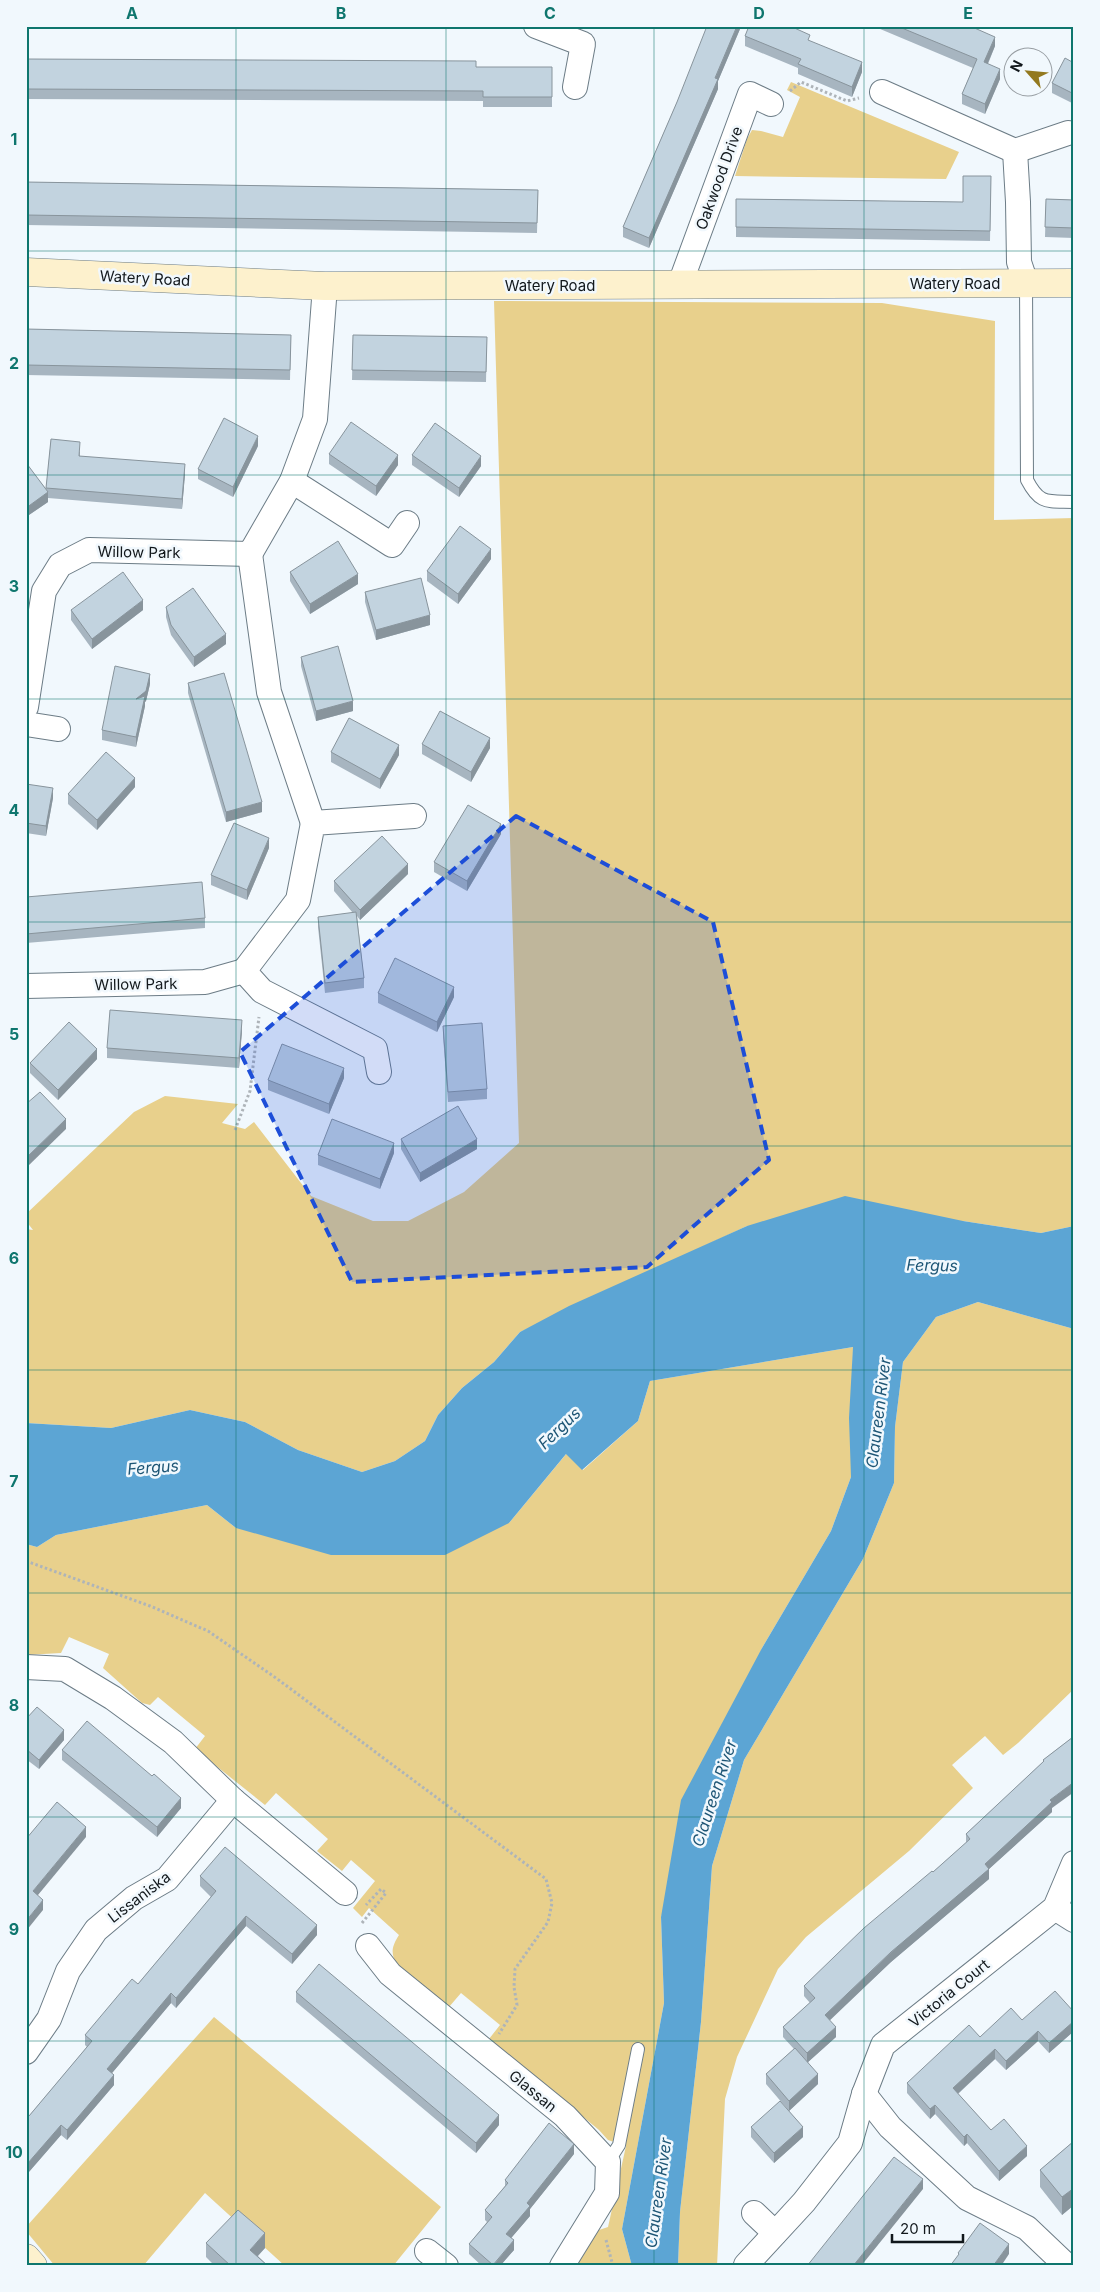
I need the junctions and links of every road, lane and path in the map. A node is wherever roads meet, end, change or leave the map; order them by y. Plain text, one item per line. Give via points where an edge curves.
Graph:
1 (536, 26) edge
2 (575, 87) dead end
3 (882, 92) joint
4 (771, 104) joint
5 (1068, 133) dead end
6 (1015, 150) junction
7 (26, 272) edge
8 (1026, 283) junction
9 (680, 284) junction
10 (1074, 284) edge
11 (325, 286) junction
12 (292, 482) junction
13 (1074, 502) edge
14 (407, 523) dead end
15 (250, 554) junction
16 (26, 707) edge
17 (26, 724) edge
18 (58, 729) dead end
19 (414, 816) dead end
20 (313, 823) junction
21 (244, 971) junction
22 (26, 986) edge
23 (262, 990) junction
24 (379, 1072) dead end
25 (235, 1130) dead end
26 (26, 1561) edge
27 (26, 1667) edge
28 (233, 1800) junction
29 (1074, 1863) edge
30 (345, 1893) dead end
31 (362, 1910) dead end
32 (1065, 1914) edge
33 (368, 1946) joint
34 (638, 2049) dead end
35 (26, 2052) edge
36 (488, 2054) junction
37 (864, 2094) junction
38 (608, 2162) junction
39 (754, 2213) dead end
40 (775, 2234) junction
41 (427, 2251) dead end
42 (26, 2258) edge
43 (746, 2265) edge
44 (33, 2266) edge
45 (446, 2266) edge
46 (562, 2266) edge
47 (1066, 2266) edge

1 - 2 street via 583,44
3 - 4 path via 848,101 801,82
3 - 6 street
4 - 9 street, Oakwood Drive via 750,94
5 - 6 street
6 - 8 street via 1019,262
7 - 11 street, Watery Road
8 - 9 street, Watery Road
8 - 10 street, Watery Road
8 - 13 lane via 1027,480 1035,495 1048,501
9 - 11 street, Watery Road
11 - 12 street via 315,418
12 - 14 street via 392,545
12 - 15 street
15 - 16 street, Willow Park via 89,550 60,565 44,591
15 - 20 street via 269,692
17 - 18 street
19 - 20 street
20 - 21 street via 298,900
21 - 22 street, Willow Park via 205,982
21 - 23 street
23 - 24 street via 375,1049
23 - 25 path via 250,1091
26 - 36 path via 150,1606 208,1631 546,1879 552,1903 548,1922 516,1969 517,2005
27 - 28 street via 65,1668 113,1698 173,1742
28 - 30 street
28 - 35 street, Lissaniska via 167,1879 134,1898 96,1930 68,1972 49,2019
29 - 32 street, Victoria Court
31 - 33 path via 381,1889 386,1893 360,1926
32 - 37 street, Victoria Court via 883,2045
33 - 36 street, Glassan via 390,1974
34 - 38 lane via 619,2145
36 - 38 street, Glassan via 565,2116
37 - 40 street, Victoria Court via 850,2143
37 - 47 street via 890,2127 967,2198 1027,2228
38 - 46 street via 607,2193
39 - 40 street
40 - 43 street, Victoria Court
41 - 45 street
42 - 44 street

